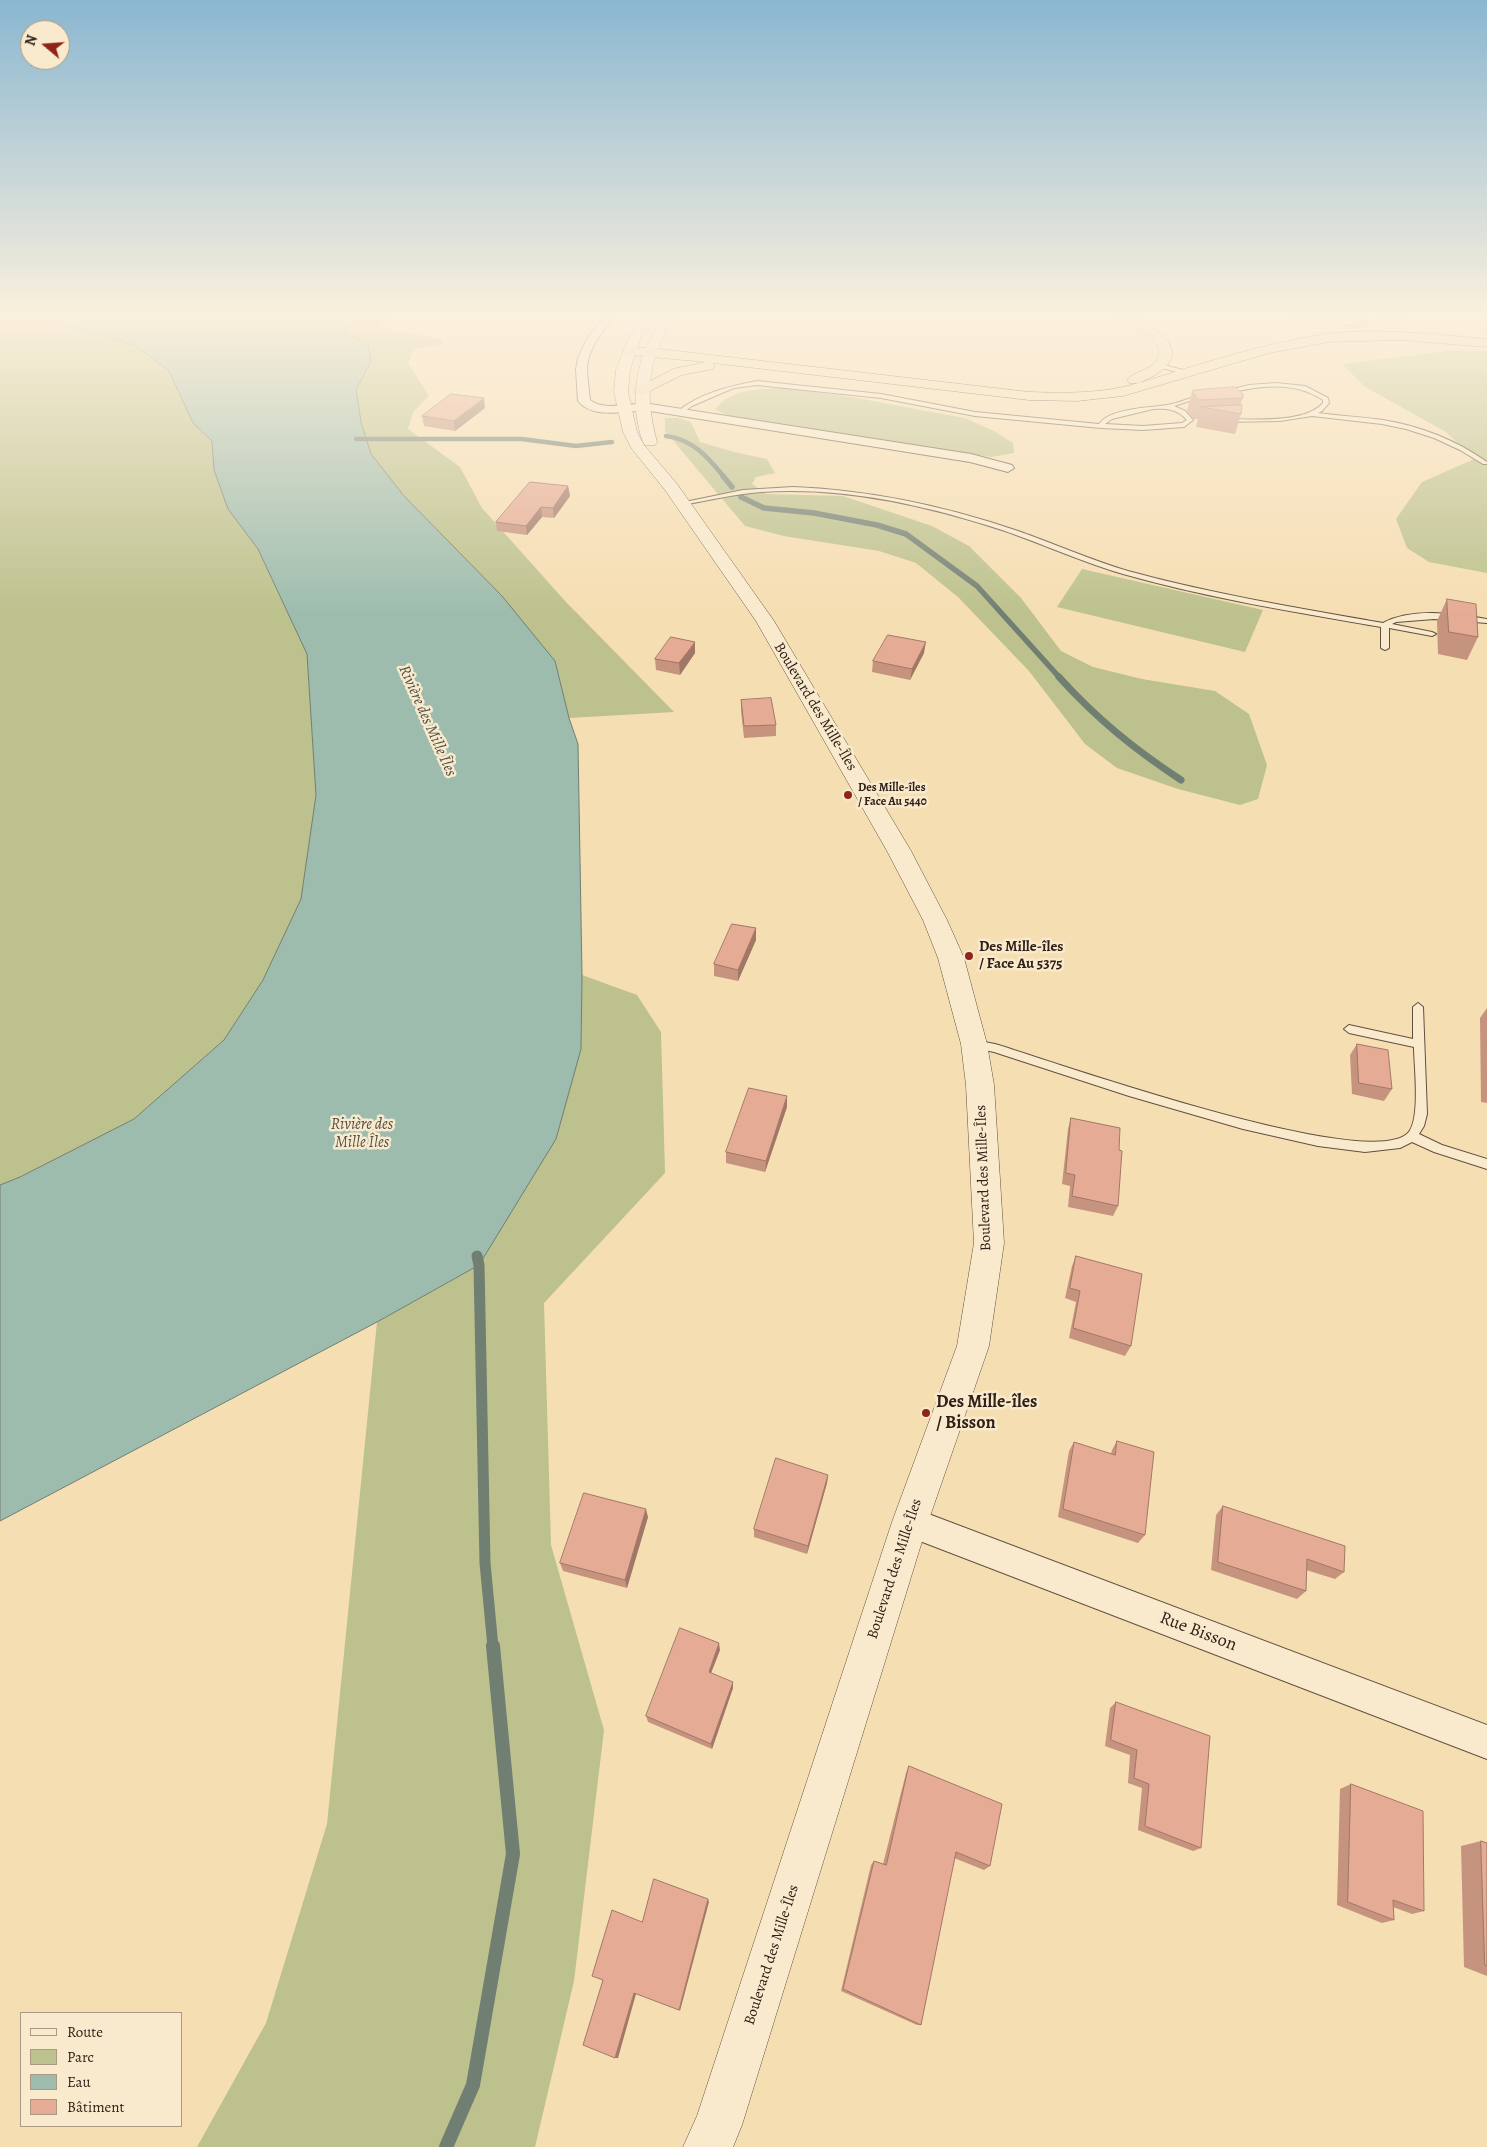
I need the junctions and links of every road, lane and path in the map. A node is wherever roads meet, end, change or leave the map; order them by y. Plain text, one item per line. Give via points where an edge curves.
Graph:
1 (625, 416) edge
2 (645, 416) edge
3 (706, 416) edge
4 (997, 416) edge
5 (1117, 416) edge
6 (1188, 416) edge
7 (1304, 416) edge
8 (1332, 416) edge
9 (1215, 422) edge
10 (1188, 423) junction
11 (1200, 423) edge
12 (1102, 426) junction
13 (1485, 463) dead end
14 (1008, 468) dead end
15 (677, 495) junction
16 (1487, 621) edge
17 (1386, 625) junction
18 (1432, 634) dead end
19 (1385, 648) dead end
20 (1418, 1007) dead end
21 (1349, 1029) dead end
22 (974, 1044) junction
23 (1419, 1044) junction
24 (1412, 1136) junction
25 (1487, 1164) edge
26 (910, 1522) junction
27 (1487, 1742) edge
28 (707, 2147) edge

1 - 15 street, Boulevard des Mille-Îles via 637,446
2 - 15 street, Boulevard des Mille-Îles via 651,443
3 - 14 street via 971,458
4 - 12 lane
5 - 12 lane via 1106,420
6 - 10 lane
7 - 9 lane
8 - 13 lane via 1408,427 1457,447
10 - 11 lane
10 - 12 lane via 1143,428
15 - 17 lane via 821,490 878,498 981,522 1141,576 1273,605
15 - 22 street, Boulevard des Mille-Îles via 765,621 900,851 946,946
16 - 17 lane via 1456,617 1405,618
17 - 18 lane
17 - 19 lane
20 - 23 lane
21 - 23 lane
22 - 24 lane via 1129,1092 1291,1136 1365,1147 1400,1143
22 - 26 street, Boulevard des Mille-Îles via 980,1085 989,1243 973,1346
23 - 24 lane via 1421,1114
24 - 25 lane via 1438,1149
26 - 27 street, Rue Bisson
26 - 28 street, Boulevard des Mille-Îles via 718,2125

